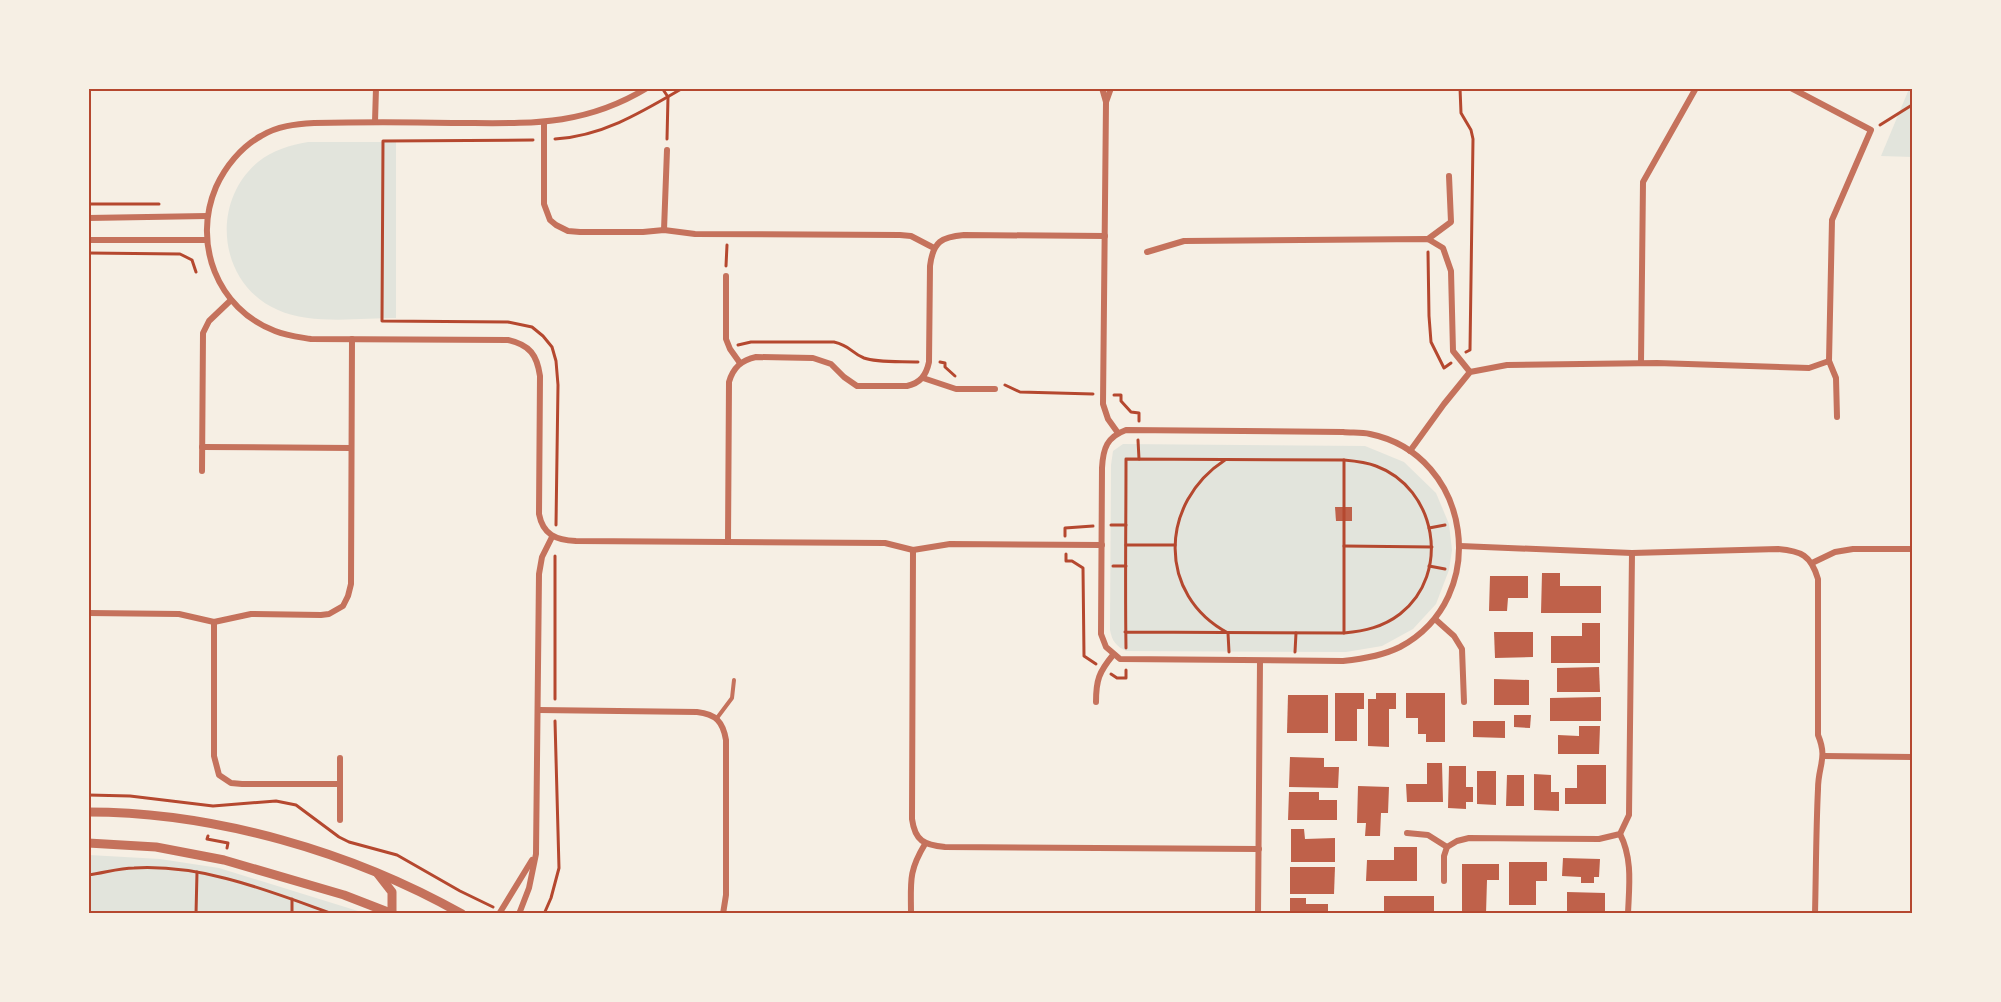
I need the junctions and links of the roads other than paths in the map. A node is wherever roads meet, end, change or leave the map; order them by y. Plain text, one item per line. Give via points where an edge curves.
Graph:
1 (376, 88) edge
2 (647, 88) edge
3 (1102, 88) edge
4 (1111, 88) edge
5 (1696, 88) edge
6 (1791, 88) edge
7 (1106, 102) junction
8 (375, 122) junction
9 (544, 123) junction
10 (667, 150) road end
11 (1449, 176) dead end
12 (207, 216) junction
13 (88, 218) edge
14 (664, 230) junction
15 (1105, 236) junction
16 (1428, 239) junction
17 (88, 240) edge
18 (207, 240) junction
19 (934, 248) junction
20 (1146, 252) dead end
21 (726, 276) road end
22 (231, 300) junction
23 (352, 339) junction
24 (1829, 361) junction
25 (740, 363) junction
26 (1641, 363) junction
27 (1470, 372) junction
28 (923, 378) junction
29 (995, 389) dead end
30 (1837, 417) dead end
31 (1118, 433) junction
32 (202, 447) junction
33 (351, 448) junction
34 (1410, 451) junction
35 (202, 471) dead end
36 (554, 537) junction
37 (728, 542) junction
38 (1102, 545) junction
39 (1460, 546) junction
40 (1912, 549) edge
41 (913, 550) junction
42 (1632, 553) junction
43 (1812, 563) junction
44 (88, 613) edge
45 (1435, 619) junction
46 (214, 622) junction
47 (1113, 655) junction
48 (1260, 661) junction
49 (734, 680) dead end
50 (1096, 702) dead end
51 (1464, 702) dead end
52 (539, 710) junction
53 (717, 718) junction
54 (1824, 756) junction
55 (1912, 757) edge
56 (340, 758) dead end
57 (340, 784) junction
58 (88, 812) edge
59 (340, 820) dead end
60 (1407, 833) dead end
61 (1620, 834) junction
62 (88, 843) edge
63 (925, 844) junction
64 (1447, 847) junction
65 (1259, 849) junction
66 (536, 854) junction
67 (376, 872) junction
68 (1444, 881) dead end
69 (370, 909) edge
70 (392, 913) edge
71 (462, 914) edge
72 (499, 914) edge
73 (519, 914) edge
74 (723, 914) edge
75 (911, 914) edge
76 (1258, 914) edge
77 (1628, 914) edge
78 (1815, 914) edge

1 - 8 street
2 - 9 street via 606,109
3 - 7 street
4 - 7 street
5 - 26 street via 1643,182
6 - 24 street via 1871,130 1833,220
7 - 15 street
8 - 9 street
8 - 12 street via 295,124 261,136 231,161 212,196
9 - 14 street via 544,204 550,220 568,231
10 - 14 street
11 - 16 street via 1450,222
12 - 13 street
12 - 18 street
14 - 19 street via 695,234 900,235
15 - 19 street via 964,235 944,238
15 - 31 street via 1103,394 1105,411
16 - 20 street via 1184,241
16 - 27 street via 1443,248 1451,271 1453,351
17 - 18 street
18 - 22 street via 212,267
19 - 28 street via 930,266 929,362
21 - 25 street via 726,330 730,349
22 - 23 street via 254,320 293,337
22 - 32 street via 208,321 203,333
23 - 33 street
23 - 36 street via 508,340 533,351 540,376 539,514 541,523
24 - 26 street via 1809,368
24 - 30 street via 1836,378
25 - 28 street via 756,357 813,358 831,364 850,383 867,387 914,385
25 - 37 street via 729,382
26 - 27 street via 1507,365
27 - 34 street
28 - 29 street via 956,389
31 - 34 street via 1343,432 1370,434
31 - 38 street via 1103,454
32 - 33 street
32 - 35 street
33 - 46 street via 351,584 343,606 321,615 251,614
34 - 39 street via 1443,487 1458,524
36 - 37 street via 576,541
36 - 52 street via 540,564
37 - 41 street via 885,543
38 - 41 street via 950,544
38 - 47 street via 1101,634
39 - 42 street
39 - 45 street via 1457,572
40 - 43 street via 1854,549 1835,552
41 - 63 street via 912,819 913,828
42 - 43 street via 1778,549 1793,550
42 - 61 street via 1629,815
43 - 54 street via 1818,579 1818,735
44 - 46 street via 179,614
45 - 48 street via 1401,646 1364,659
45 - 51 street via 1462,649
46 - 57 street via 214,756 219,775 231,783 242,784
47 - 48 street via 1126,660
47 - 50 street via 1098,676
48 - 65 street
49 - 53 lane via 732,698
52 - 53 street via 697,712
52 - 66 street
53 - 74 street via 726,740
54 - 55 street
54 - 78 street via 1818,785
56 - 57 street
57 - 59 street
58 - 67 street via 210,823 339,857
60 - 64 street via 1428,835
61 - 64 street via 1599,839 1469,838
61 - 77 street via 1629,858
62 - 69 street via 156,847 224,860 344,895
63 - 65 street
63 - 75 street via 911,875
64 - 68 street
65 - 76 street
66 - 72 street
66 - 73 street via 530,888
67 - 70 street via 392,892
67 - 71 street
69 - 70 street

